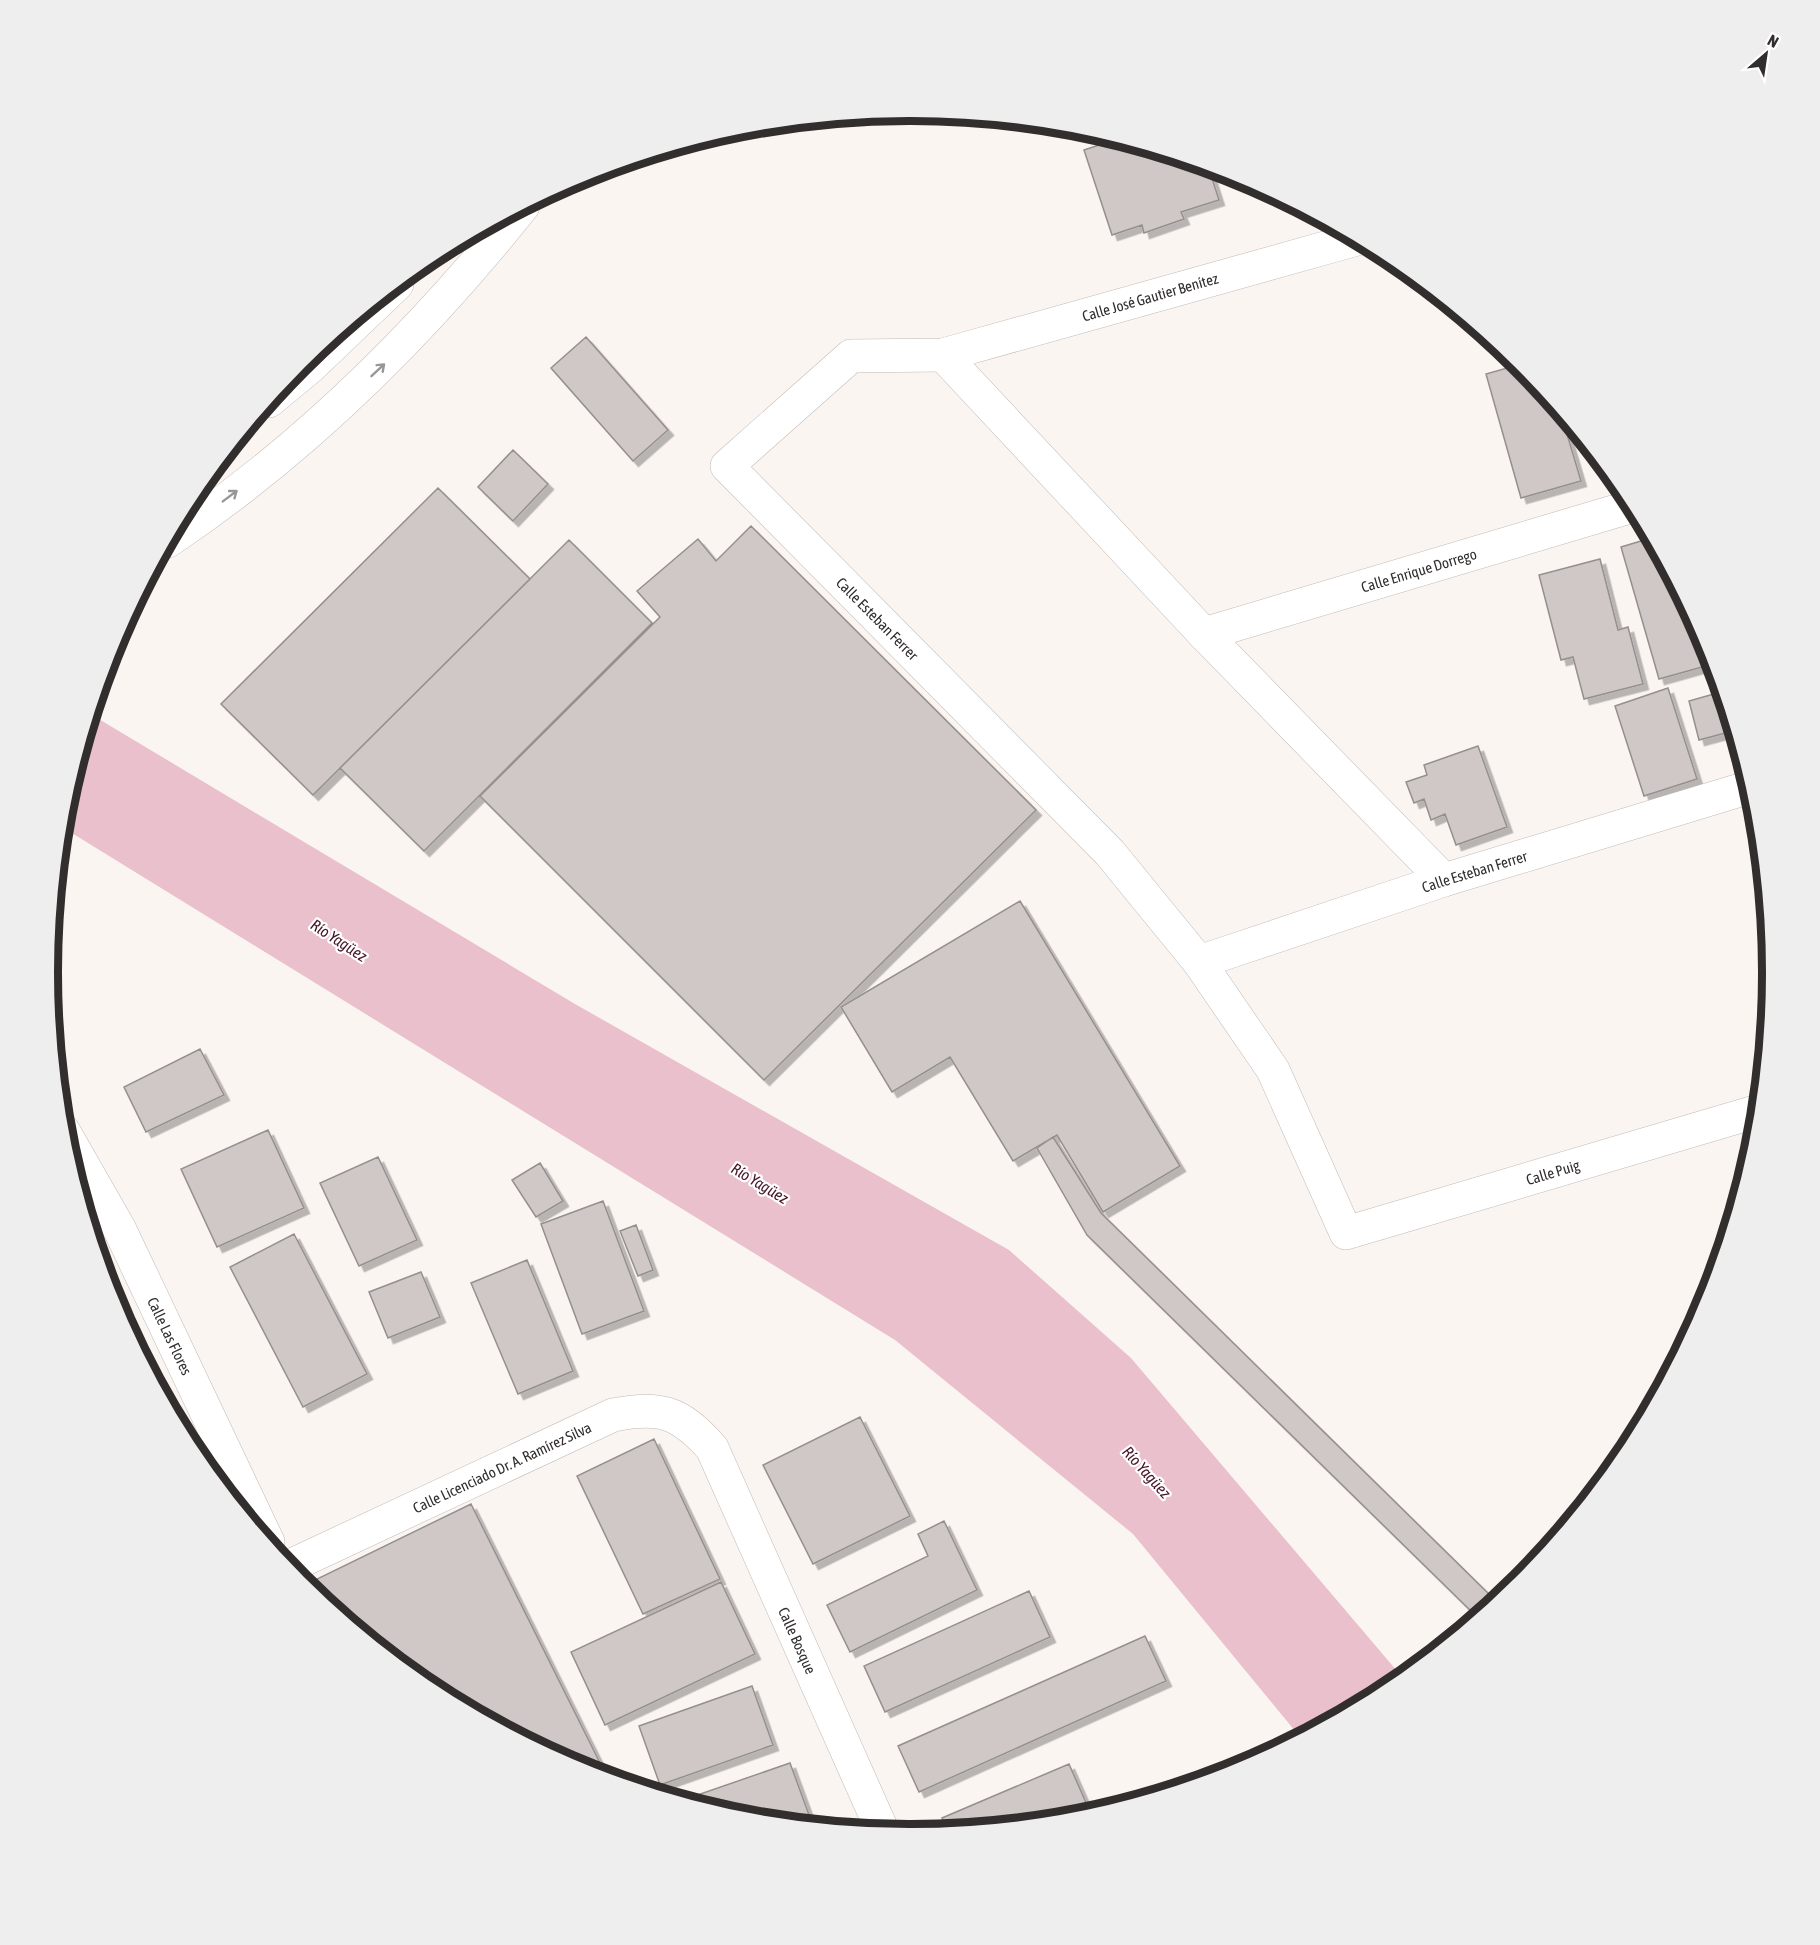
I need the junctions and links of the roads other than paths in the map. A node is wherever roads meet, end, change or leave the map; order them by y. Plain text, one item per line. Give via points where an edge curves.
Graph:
1 (513, 220) edge
2 (1347, 242) edge
3 (943, 355) junction
4 (1624, 509) edge
5 (184, 529) edge
6 (1204, 634) junction
7 (1741, 790) edge
8 (1444, 880) junction
9 (1199, 962) junction
10 (1749, 1114) edge
11 (80, 1160) edge
12 (1346, 1233) joint
13 (712, 1448) joint
14 (257, 1518) edge
15 (297, 1563) edge
16 (878, 1823) edge

5 -> 1 main road via 312,432 389,360
2 - 3 main road, Calle José Gautier Benítez
3 - 6 main road
3 - 9 main road, Calle Esteban Ferrer via 851,356 728,466 1110,853
4 - 6 main road, Calle Enrique Dorrego
6 - 8 main road
7 - 8 main road, Calle Esteban Ferrer
8 - 9 main road, Calle Esteban Ferrer
9 - 12 main road, Calle Esteban Ferrer via 1273,1070
10 - 12 main road, Calle Puig
11 - 14 main road, Calle Las Flores via 120,1230
13 - 15 main road, Calle Licenciado Dr. A. Ramírez Silva via 695,1428 673,1415 645,1409 613,1415
13 - 16 main road, Calle Bosque

